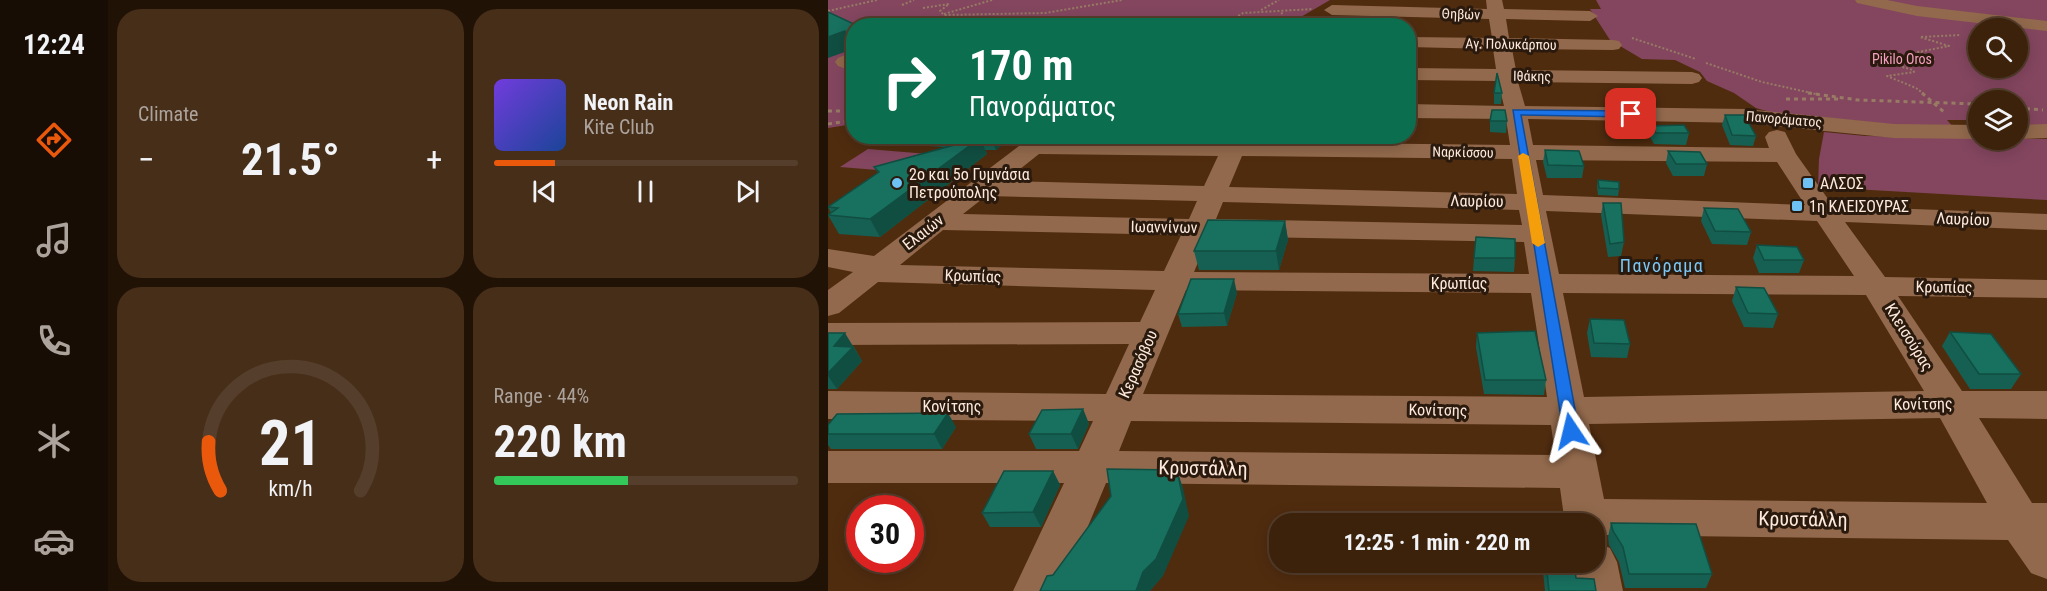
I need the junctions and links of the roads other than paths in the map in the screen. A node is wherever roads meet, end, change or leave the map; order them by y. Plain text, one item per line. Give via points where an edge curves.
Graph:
1 (1580, 0) edge
2 (1863, 0) edge
3 (1495, 8) edge
4 (1331, 12) edge
5 (1590, 16) junction
6 (2047, 26) edge
7 (1609, 41) junction
8 (1416, 42) edge
9 (1501, 44) junction
10 (1416, 74) edge
11 (1507, 76) junction
12 (1655, 78) junction
13 (1692, 78) dead end
14 (1776, 108) junction
15 (1416, 111) edge
16 (1516, 112) junction
17 (2047, 131) edge
18 (1968, 132) edge
19 (2028, 132) edge
20 (1037, 144) edge
21 (1236, 144) edge
22 (1268, 144) edge
23 (1523, 152) junction
24 (1784, 155) junction
25 (979, 188) junction
26 (1214, 194) junction
27 (1532, 202) junction
28 (1823, 214) junction
29 (935, 222) junction
30 (2047, 222) edge
31 (1198, 228) junction
32 (1537, 234) junction
33 (828, 258) edge
34 (1175, 281) junction
35 (1545, 283) junction
36 (851, 284) edge
37 (1876, 286) junction
38 (2047, 289) edge
39 (1152, 333) junction
40 (828, 334) edge
41 (1951, 404) junction
42 (828, 405) edge
43 (2047, 405) edge
44 (1119, 406) junction
45 (1567, 411) junction
46 (828, 467) edge
47 (1092, 467) junction
48 (1578, 472) junction
49 (1585, 513) edge
50 (1605, 520) edge
51 (2033, 522) edge
52 (2047, 559) edge
53 (1596, 573) edge
54 (1037, 591) edge
55 (1599, 591) edge

1 - 5 street
2 - 6 street
3 - 4 street, Θηβών
3 - 5 street, Θηβών
3 - 9 street
5 - 7 street
7 - 9 street, Αγ. Πολυκάρπου
7 - 12 street via 1650,70
8 - 9 street, Αγ. Πολυκάρπου
9 - 11 street
10 - 11 street, Ιθάκης
11 - 12 street, Ιθάκης
11 - 16 street
12 - 13 street, Ιθάκης
14 - 16 street, Πανοράματος
14 - 18 street, Πανοράματος via 1894,131
14 - 24 street, Κλεισούρας
15 - 16 street, Πανοράματος
16 - 23 street
17 - 19 street
20 - 25 street, Ελαιών
21 - 26 street, Κερασόβου
22 - 23 street, Ναρκίσσου
23 - 24 street, Ναρκίσσου
23 - 27 street
24 - 28 street, Κλεισούρας
25 - 26 street, Λαυρίου
25 - 29 street, Ελαιών
26 - 27 street, Λαυρίου
26 - 31 street, Κερασόβου
27 - 28 street, Λαυρίου
27 - 32 street
28 - 30 street, Λαυρίου
28 - 37 street, Κλεισούρας
29 - 31 street, Ιωαννίνων
29 - 36 street, Ελαιών
31 - 32 street, Ιωαννίνων
31 - 34 street, Κερασόβου
32 - 35 street
33 - 36 street, Κρωπίας via 844,262
34 - 35 street, Κρωπίας
34 - 36 street, Κρωπίας
34 - 39 street, Κερασόβου
35 - 37 street, Κρωπίας
35 - 45 street
37 - 38 street, Κρωπίας
37 - 41 street, Κλεισούρας
39 - 40 street
39 - 44 street, Κερασόβου
41 - 43 street, Κονίτσης
41 - 45 street, Κονίτσης
41 - 51 street, Κλεισούρας
42 - 44 street, Κονίτσης
44 - 45 street, Κονίτσης
44 - 47 street, Κερασόβου
45 - 48 street
46 - 47 street, Κρυστάλλη
47 - 48 street, Κρυστάλλη
47 - 54 street, Κερασόβου
48 - 49 street
50 - 51 street, Κρυστάλλη
51 - 52 street, Κλεισούρας
53 - 55 street

